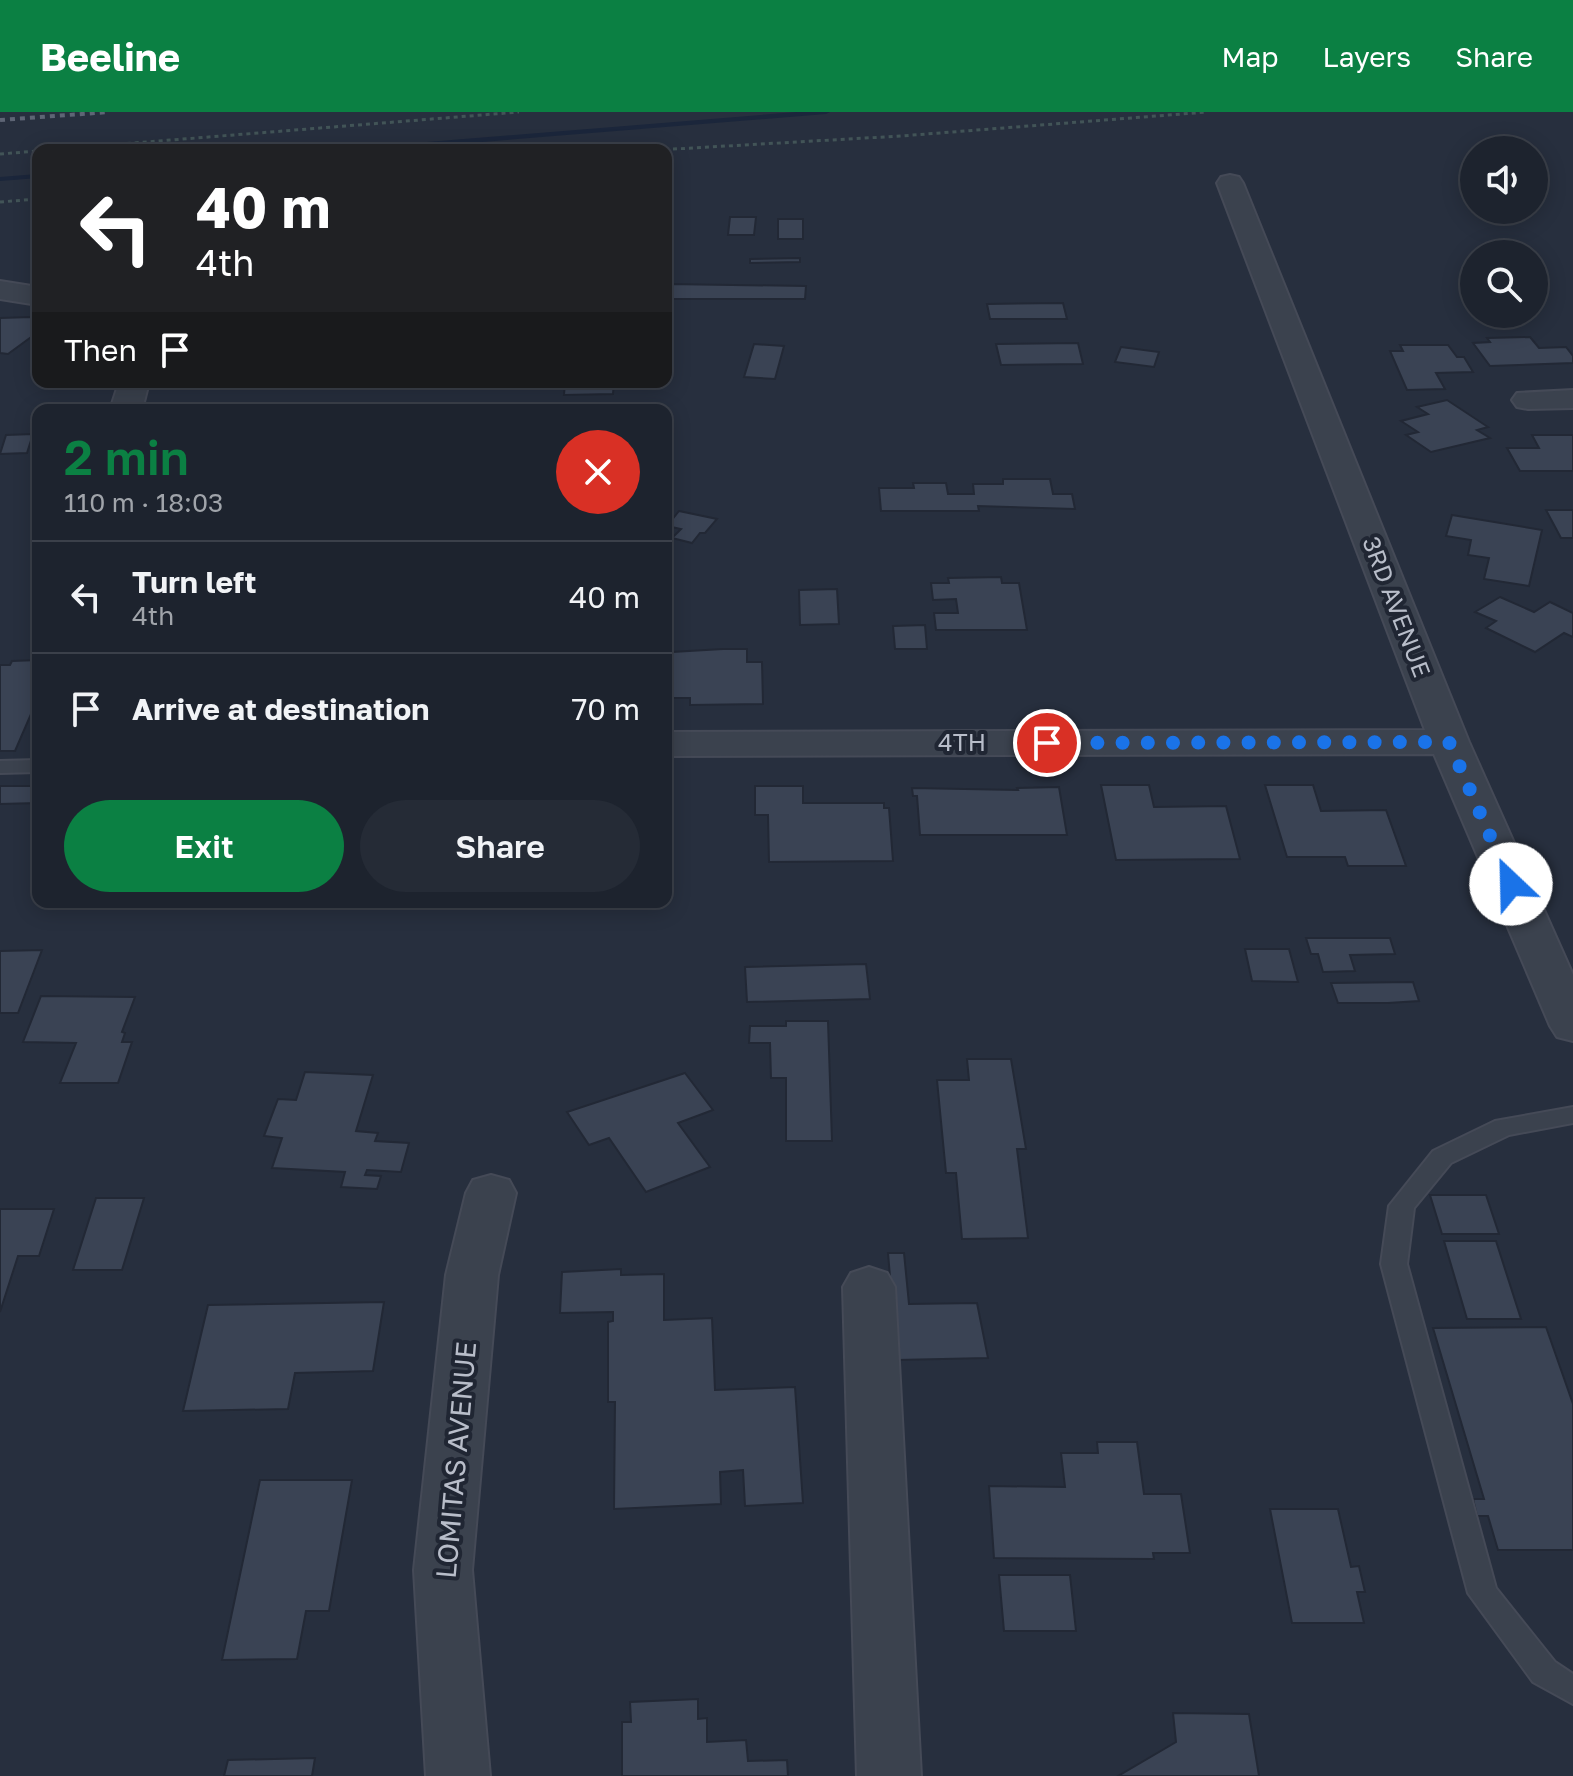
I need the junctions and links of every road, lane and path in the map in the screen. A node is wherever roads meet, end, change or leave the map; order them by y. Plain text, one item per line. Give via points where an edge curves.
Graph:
1 (519, 112) edge
2 (1207, 112) edge
3 (122, 144) edge
4 (672, 149) edge
5 (32, 151) edge
6 (0, 154) edge
7 (1230, 183) dead end
8 (32, 199) edge
9 (0, 202) edge
10 (0, 290) edge
11 (32, 295) edge
12 (1573, 399) edge
13 (1528, 400) dead end
14 (1449, 742) junction
15 (672, 744) edge
16 (32, 766) edge
17 (0, 767) edge
18 (1573, 1026) edge
19 (1573, 1115) edge
20 (491, 1193) dead end
21 (869, 1287) dead end
22 (1573, 1690) edge
23 (458, 1776) edge
24 (889, 1776) edge

1 - 3 path
2 - 4 path
5 - 6 path
7 - 14 street, 3RD AVENUE
8 - 9 path
10 - 11 street
12 - 13 street
14 - 15 street, 4TH
14 - 18 street, 3RD AVENUE
16 - 17 lane
19 - 22 lane via 1504,1127 1442,1157 1402,1206 1394,1264 1483,1593 1544,1672
20 - 23 street, LOMITAS AVENUE via 472,1275 443,1570
21 - 24 street

